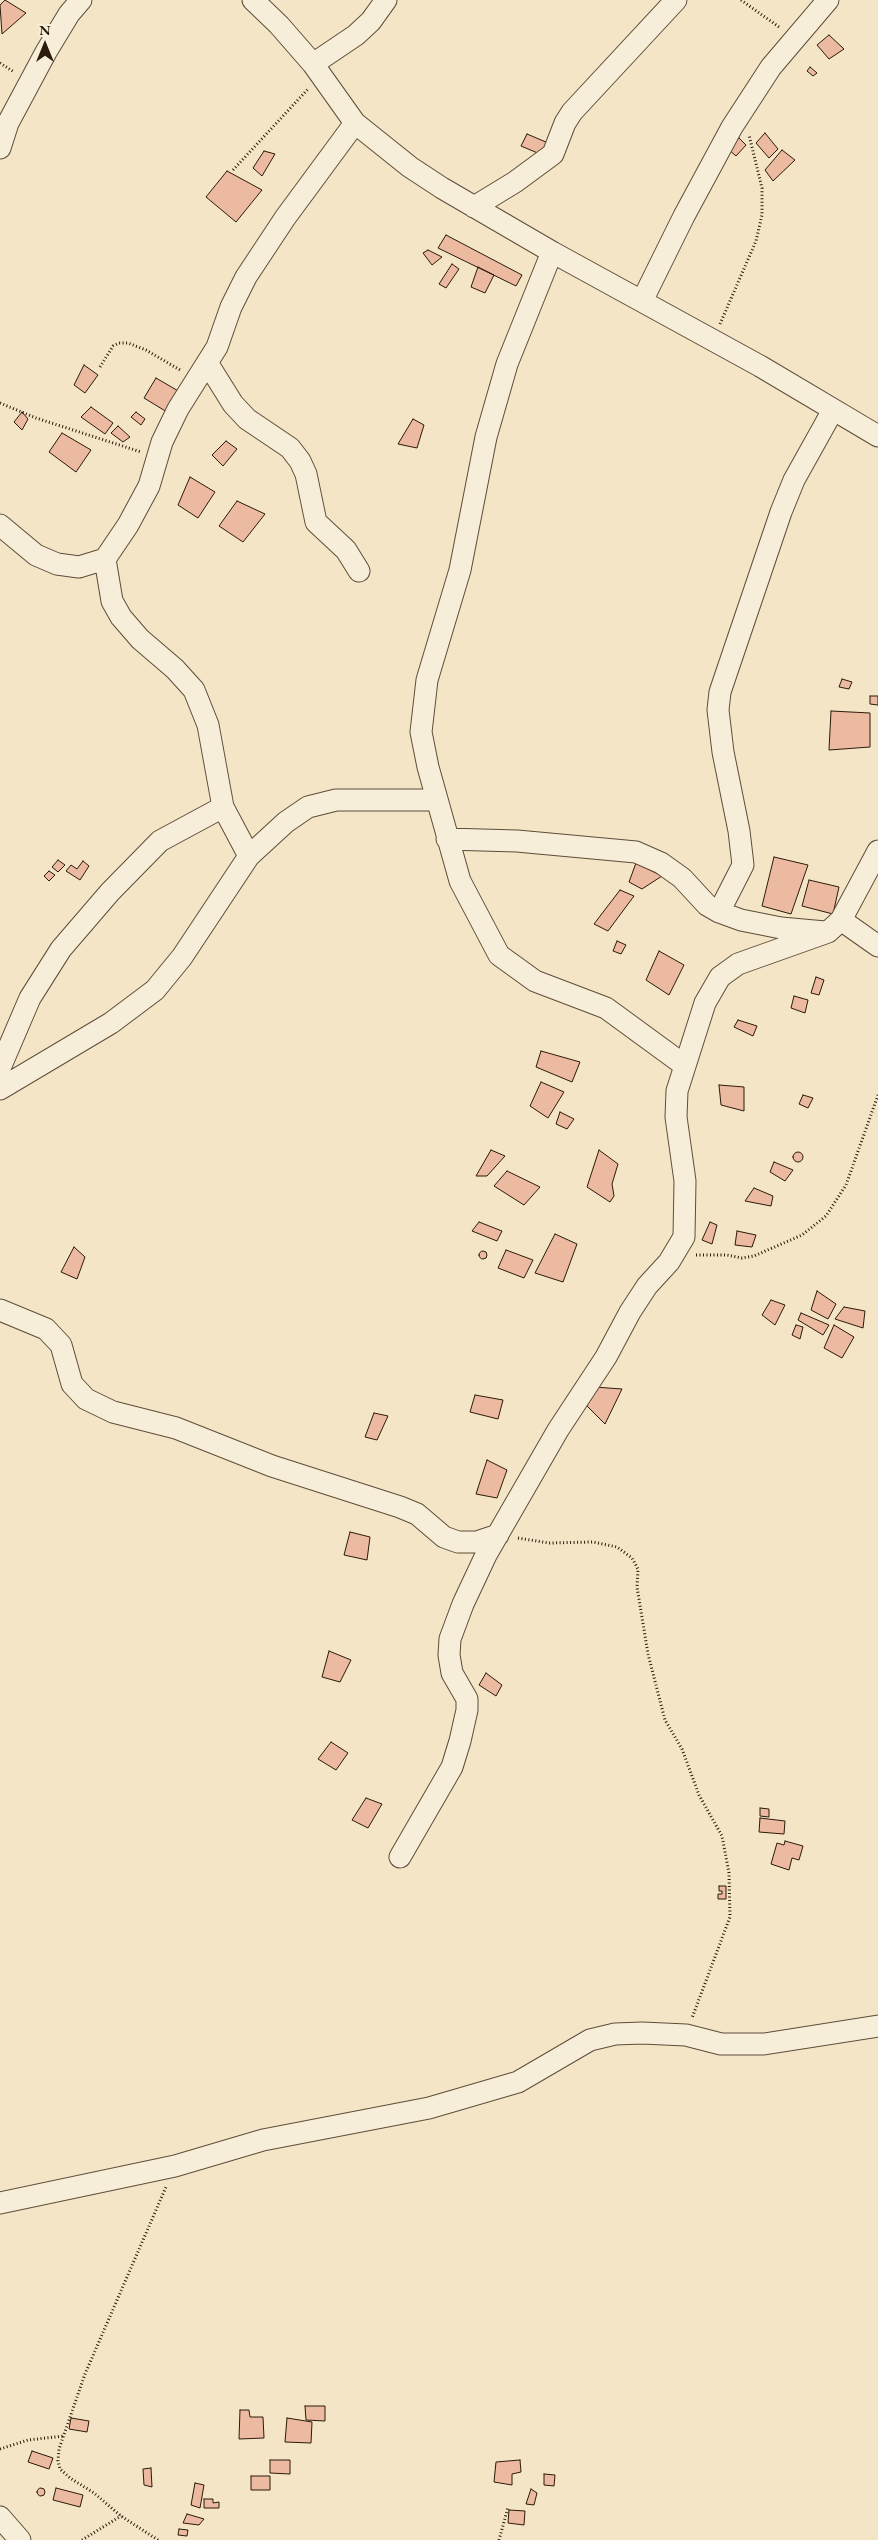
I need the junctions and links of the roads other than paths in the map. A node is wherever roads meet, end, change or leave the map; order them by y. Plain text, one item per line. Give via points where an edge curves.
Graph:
1 (81, 0) edge
2 (253, 0) edge
3 (386, 0) edge
4 (676, 0) edge
5 (828, 0) edge
6 (316, 69) junction
7 (6, 116) edge
8 (355, 123) junction
9 (0, 148) edge
10 (474, 207) junction
11 (552, 252) junction
12 (642, 301) junction
13 (205, 369) junction
14 (833, 410) junction
15 (878, 436) edge
16 (0, 525) edge
17 (105, 559) junction
18 (358, 570) dead end
19 (436, 800) junction
20 (224, 807) junction
21 (447, 839) junction
22 (878, 851) edge
23 (249, 856) junction
24 (719, 912) junction
25 (835, 926) junction
26 (878, 946) edge
27 (684, 1065) junction
28 (0, 1068) edge
29 (0, 1089) edge
30 (0, 1310) edge
31 (498, 1535) junction
32 (400, 1857) dead end
33 (878, 2026) edge
34 (0, 2203) edge
35 (0, 2517) edge
36 (20, 2540) edge

1 - 7 street
2 - 6 street
3 - 6 street via 371,21
4 - 10 street via 572,112 553,154
5 - 12 street via 771,67 743,110 705,175
6 - 8 street
7 - 9 street
8 - 10 street via 410,167
8 - 13 street via 246,277
10 - 11 street
11 - 12 street
11 - 19 street via 507,364 486,437 460,570 427,680 421,732
12 - 14 street
13 - 17 street via 178,409 149,486
13 - 18 street via 246,420 295,454 306,474 316,522 346,550
14 - 15 street
14 - 24 street via 794,480 781,512 720,692 718,710 723,752 743,865
16 - 17 street via 36,555 56,564 79,567
17 - 20 street via 112,601 121,617 194,690 208,725
19 - 21 street
19 - 23 street via 336,800 308,807 286,822
20 - 23 street
20 - 28 street via 160,841 110,892 62,949 30,998
21 - 24 street via 517,841 636,852 662,863 682,878 707,905
21 - 27 street via 460,881 499,955 535,981 606,1008
22 - 25 street
23 - 29 street via 182,958 155,990 111,1023
24 - 25 street via 781,928
25 - 26 street
25 - 27 street via 798,944 738,964 720,977 705,1003
27 - 31 street via 677,1091 676,1117 685,1181 684,1237 670,1262 647,1286 630,1312
30 - 31 street via 46,1329 61,1345 72,1384 86,1399 113,1412 176,1428 272,1466 400,1507 418,1514 444,1537 458,1542 477,1542
31 - 32 street via 463,1604 450,1639 452,1672 467,1699 468,1710 460,1742 452,1767
33 - 34 street via 764,2044 721,2044 686,2035 615,2034 590,2040 518,2082 429,2108 263,2140 175,2166
35 - 36 street

